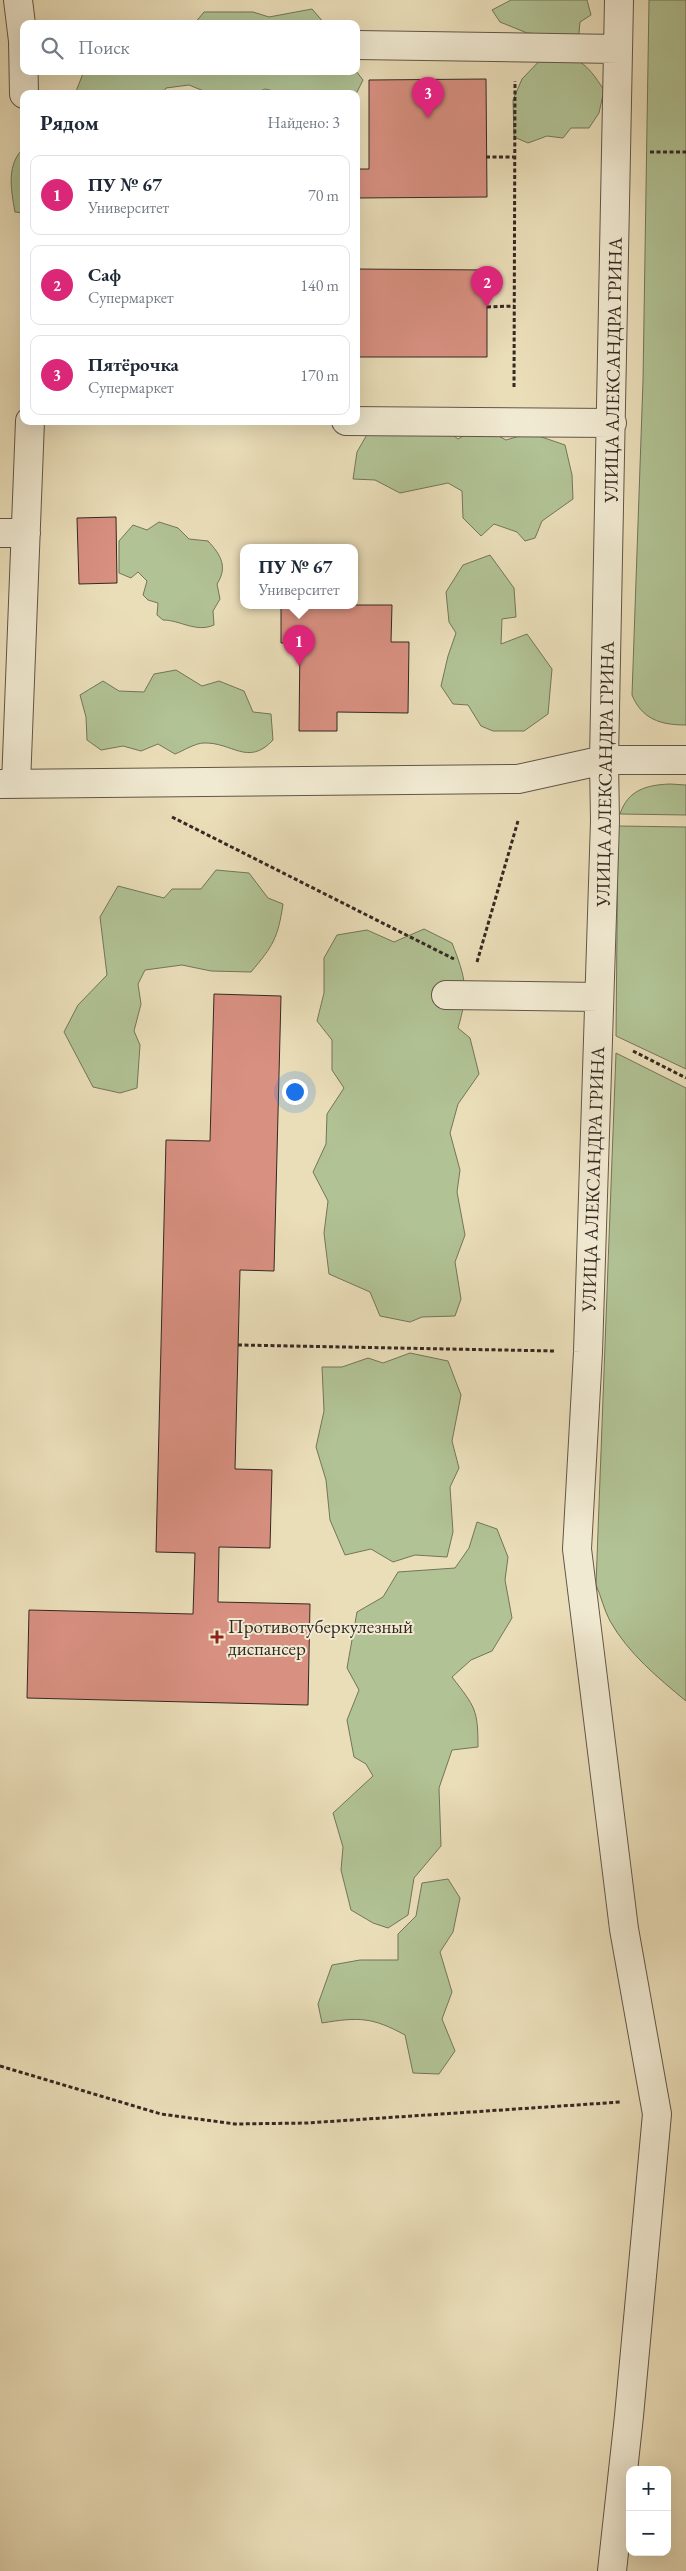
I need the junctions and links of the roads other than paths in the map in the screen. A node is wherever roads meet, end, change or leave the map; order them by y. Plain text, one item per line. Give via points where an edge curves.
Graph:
1 (18, 0) edge
2 (619, 0) edge
3 (20, 20) edge
4 (360, 46) edge
5 (618, 49) junction
6 (24, 75) edge
7 (24, 90) edge
8 (360, 421) edge
9 (612, 423) junction
10 (29, 425) edge
11 (13, 533) edge
12 (604, 760) junction
13 (686, 760) edge
14 (8, 784) edge
15 (446, 995) dead end
16 (599, 997) junction
17 (612, 2571) edge

1 - 3 street
2 - 5 street, УЛИЦА АЛЕКСАНДРА ГРИНА
4 - 5 street
5 - 9 street, УЛИЦА АЛЕКСАНДРА ГРИНА
6 - 7 street
8 - 9 street
9 - 12 street, УЛИЦА АЛЕКСАНДРА ГРИНА
10 - 11 street
11 - 14 street
12 - 13 street
12 - 14 street via 518,779
12 - 16 street, УЛИЦА АЛЕКСАНДРА ГРИНА
15 - 16 street via 475,982
16 - 17 street, УЛИЦА АЛЕКСАНДРА ГРИНА via 588,1352 577,1548 624,1929 657,2114

